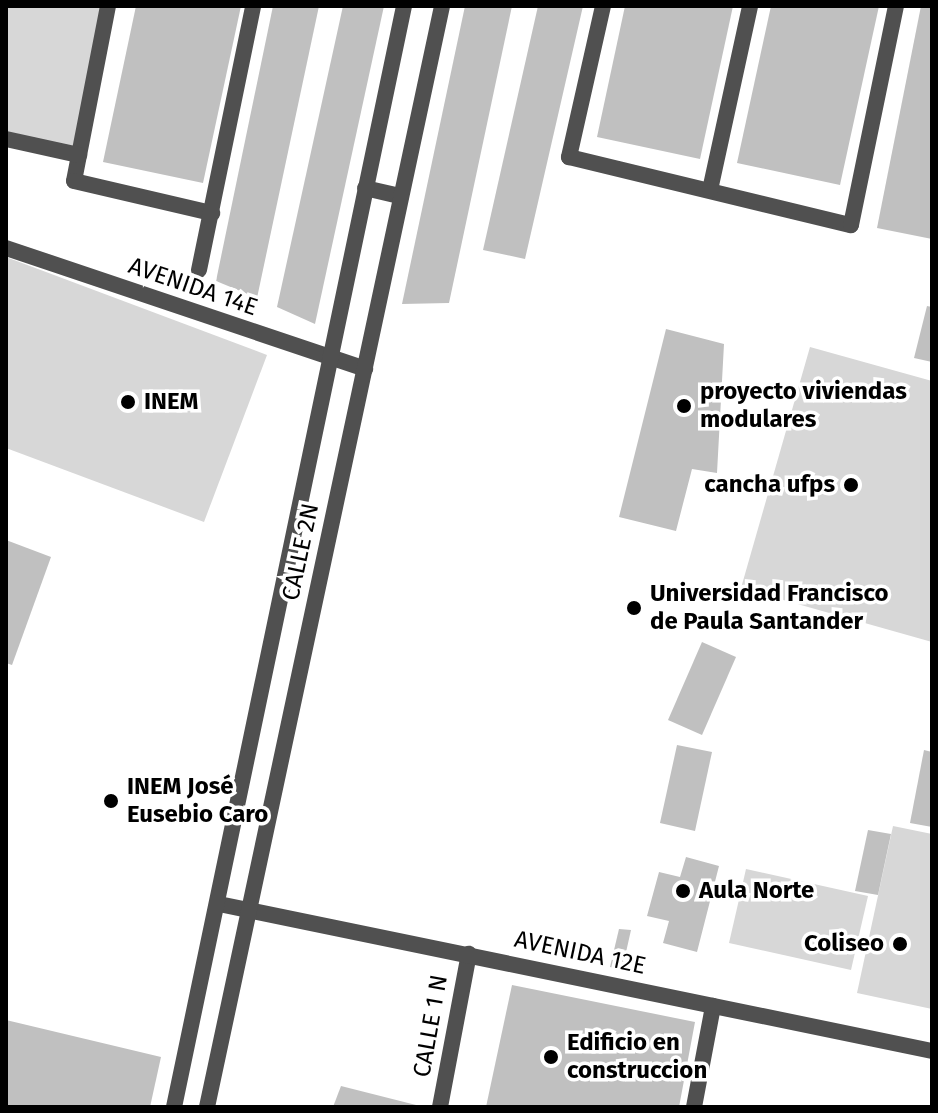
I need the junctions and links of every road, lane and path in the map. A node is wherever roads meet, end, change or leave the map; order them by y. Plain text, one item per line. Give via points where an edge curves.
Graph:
1 (108, 6) edge
2 (253, 6) edge
3 (404, 6) edge
4 (442, 6) edge
5 (603, 6) edge
6 (750, 6) edge
7 (896, 6) edge
8 (6, 139) edge
9 (79, 155) junction
10 (365, 188) junction
11 (710, 190) junction
12 (400, 196) junction
13 (212, 213) junction
14 (6, 248) edge
15 (199, 270) dead end
16 (330, 359) junction
17 (365, 369) junction
18 (219, 904) junction
19 (250, 908) junction
20 (469, 954) junction
21 (713, 1006) junction
22 (932, 1051) edge
23 (174, 1107) edge
24 (207, 1107) edge
25 (440, 1107) edge
26 (694, 1107) edge

1 - 9 street
2 - 13 street
3 - 10 street, CALLE 2N
4 - 12 street, CALLE 2N
5 - 11 street via 569,157
6 - 11 street
7 - 11 street via 851,225
8 - 9 street
9 - 13 street via 74,181
10 - 12 street
10 - 16 street, CALLE 2N
12 - 17 street, CALLE 2N
13 - 15 street
14 - 16 street, AVENIDA 14E
16 - 17 street, AVENIDA 14E
16 - 18 street, CALLE 2N
17 - 19 street, CALLE 2N
18 - 19 street, AVENIDA 12E
18 - 23 street, CALLE 2N
19 - 20 street, AVENIDA 12E
19 - 24 street, CALLE 2N
20 - 21 street, AVENIDA 12E
20 - 25 street, CALLE 1 N
21 - 22 street, AVENIDA 12E
21 - 26 street

